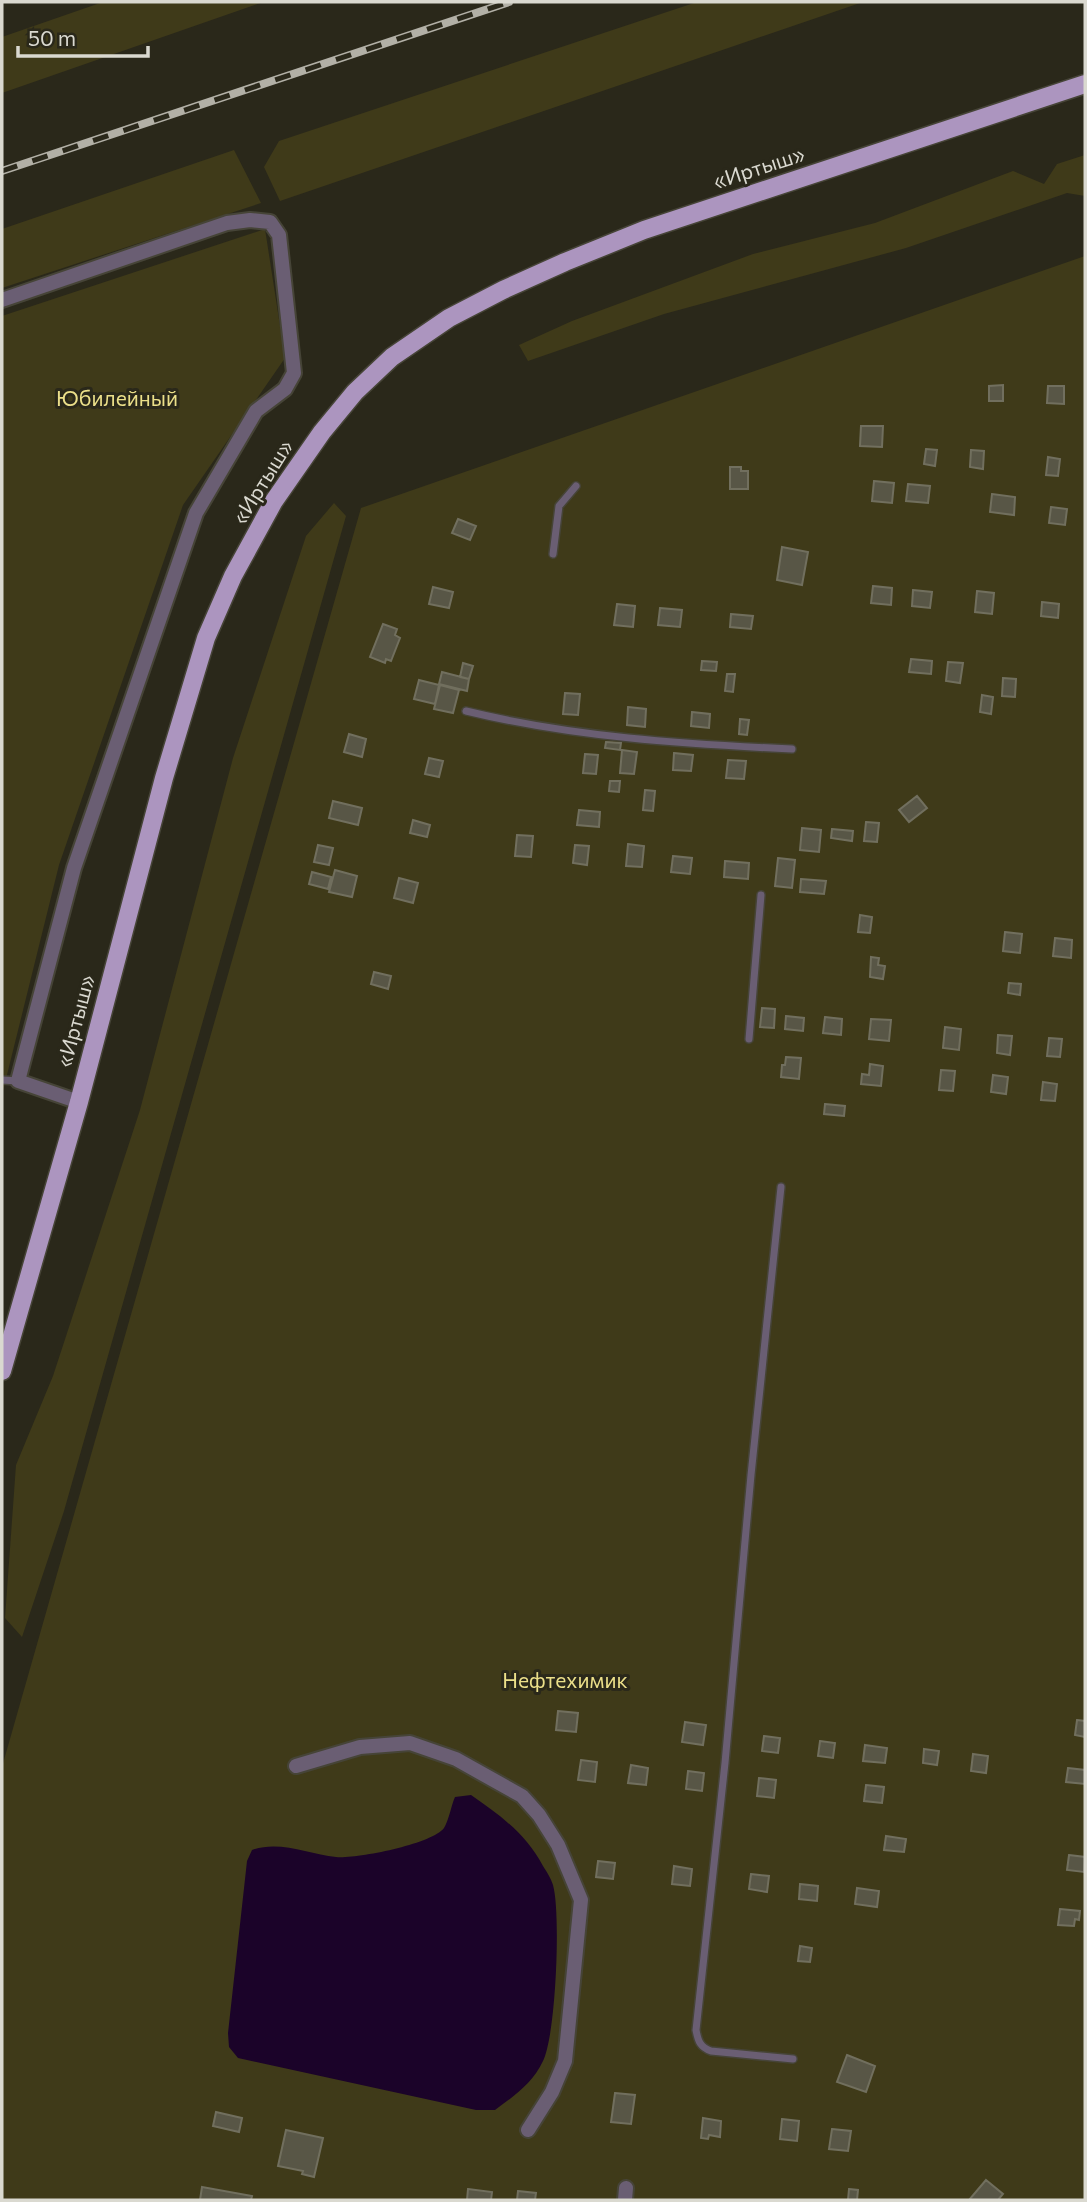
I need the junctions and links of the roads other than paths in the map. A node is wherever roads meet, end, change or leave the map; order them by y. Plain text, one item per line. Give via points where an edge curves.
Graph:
1 (1085, 84) edge
2 (2, 300) edge
3 (576, 486) dead end
4 (553, 554) dead end
5 (466, 711) dead end
6 (792, 749) dead end
7 (761, 895) dead end
8 (749, 1039) dead end
9 (2, 1080) edge
10 (18, 1081) junction
11 (79, 1102) junction
12 (781, 1187) dead end
13 (2, 1371) edge
14 (296, 1766) dead end
15 (793, 2059) dead end
16 (528, 2130) dead end

1 - 11 main road, «Иртыш» via 644,230 565,262 449,318 392,357 355,392 274,501 206,638 164,778
2 - 10 street via 227,223 270,222 279,235 294,373 285,389 256,411 196,513 74,868
3 - 4 lane via 559,506
5 - 6 lane via 510,722 659,742
7 - 8 lane
9 - 10 lane
10 - 11 street
11 - 13 main road, «Иртыш»
12 - 15 lane via 696,2030 704,2049
14 - 16 street via 360,1747 410,1744 456,1759 522,1796 539,1815 558,1845 581,1900 565,2061

